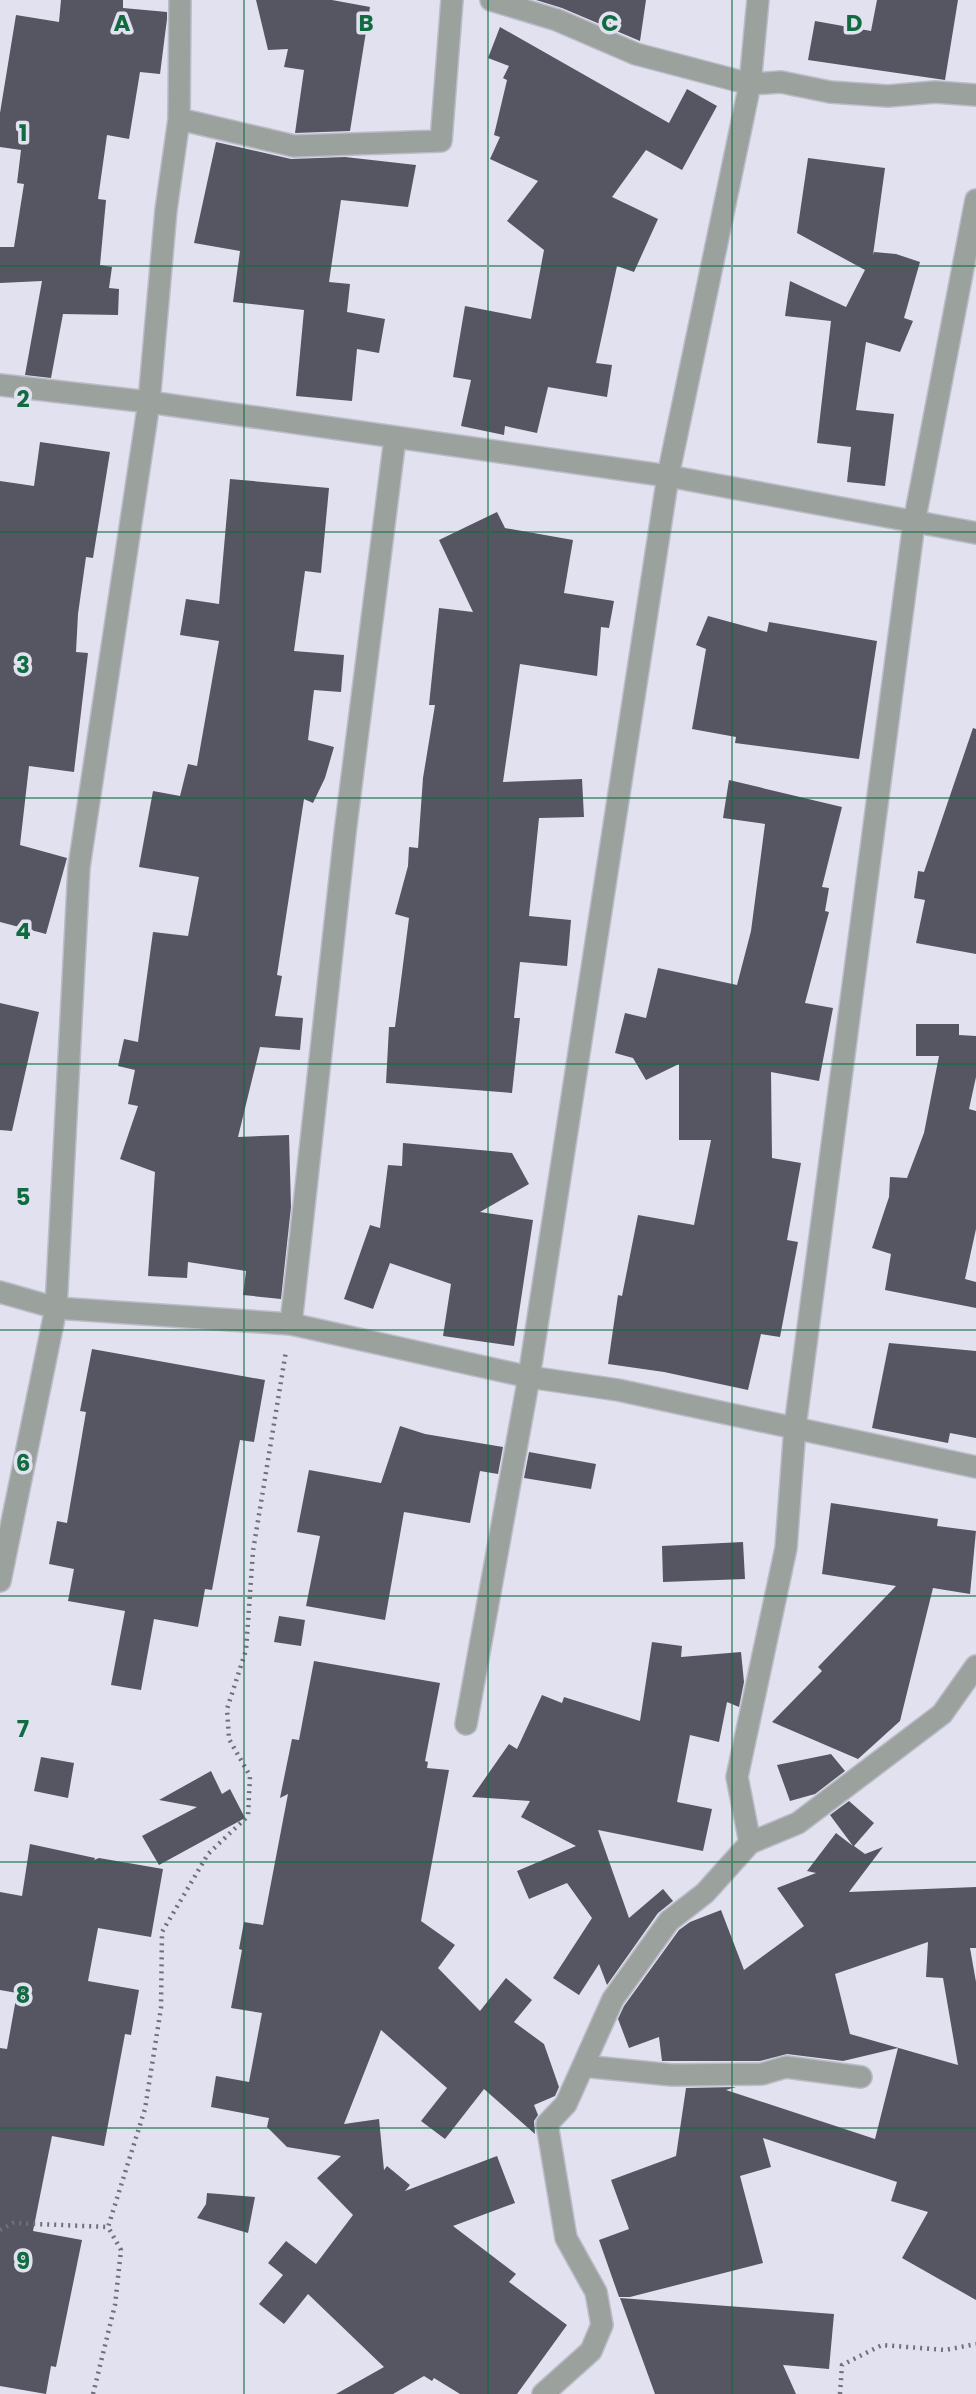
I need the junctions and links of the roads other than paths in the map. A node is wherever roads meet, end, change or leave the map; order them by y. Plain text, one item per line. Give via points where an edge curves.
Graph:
1 (180, 0) edge
2 (452, 0) edge
3 (491, 0) edge
4 (758, 0) edge
5 (750, 83) junction
6 (976, 95) edge
7 (178, 119) junction
8 (976, 200) edge
9 (0, 385) edge
10 (149, 402) junction
11 (395, 438) junction
12 (668, 476) junction
13 (914, 523) junction
14 (976, 533) edge
15 (0, 1292) edge
16 (55, 1308) junction
17 (291, 1324) junction
18 (529, 1377) junction
19 (794, 1427) junction
20 (976, 1467) edge
21 (0, 1581) edge
22 (976, 1666) edge
23 (466, 1724) dead end
24 (750, 1843) junction
25 (583, 2066) junction
26 (861, 2077) dead end
27 (543, 2394) edge

1 - 7 street
2 - 7 street via 441,141 293,146
3 - 5 street via 557,20 636,54
4 - 5 street
5 - 6 street via 781,82 830,92 888,96
5 - 12 street
7 - 10 street
8 - 13 street
9 - 10 street
10 - 11 street
10 - 16 street via 79,867
11 - 12 street
11 - 17 street
12 - 13 street
12 - 18 street
13 - 14 street
13 - 19 street
15 - 16 street
16 - 17 street
16 - 21 street
17 - 18 street
18 - 19 street via 618,1390
18 - 23 street
19 - 20 street
19 - 24 street via 786,1548 737,1777
22 - 24 street via 942,1714 798,1822
24 - 25 street via 705,1893 669,1922 613,1999
25 - 26 street via 672,2075 762,2074 786,2067
25 - 27 street via 566,2104 547,2124 566,2238 596,2292 602,2325 591,2350

